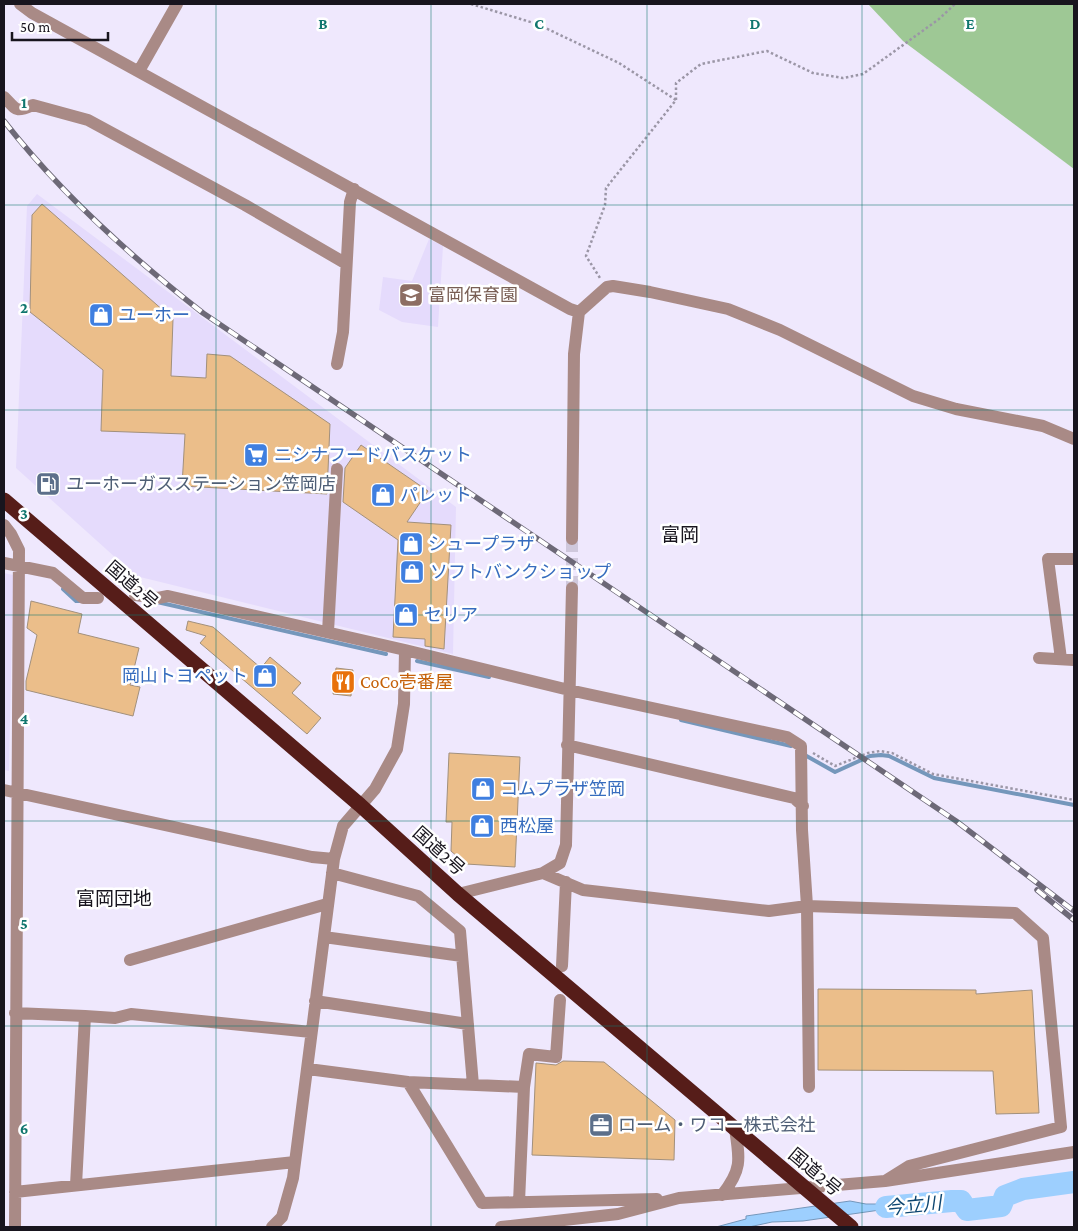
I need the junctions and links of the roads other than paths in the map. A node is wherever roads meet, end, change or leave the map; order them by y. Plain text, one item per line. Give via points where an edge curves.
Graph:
1 (20, 4) edge
2 (177, 4) edge
3 (139, 71) junction
4 (4, 97) edge
5 (354, 189) junction
6 (345, 262) junction
7 (579, 312) junction
8 (337, 364) dead end
9 (1074, 439) edge
10 (337, 469) dead end
11 (4, 500) edge
12 (4, 525) edge
13 (572, 539) tunnel mouth
14 (1074, 559) edge
15 (4, 563) edge
16 (18, 570) junction
17 (572, 588) tunnel mouth
18 (135, 595) dead end
19 (98, 598) dead end
20 (328, 632) junction
21 (405, 650) junction
22 (1038, 658) dead end
23 (1061, 660) junction
24 (1074, 660) edge
25 (568, 694) junction
26 (568, 745) junction
27 (10, 791) edge
28 (360, 806) junction
29 (803, 806) junction
30 (334, 859) junction
31 (332, 873) junction
32 (543, 873) junction
33 (566, 882) junction
34 (458, 894) junction
35 (327, 904) junction
36 (808, 906) junction
37 (324, 936) junction
38 (462, 956) junction
39 (130, 960) dead end
40 (562, 966) dead end
41 (560, 1000) dead end
42 (315, 1001) junction
43 (15, 1013) junction
44 (84, 1016) junction
45 (468, 1024) junction
46 (311, 1032) junction
47 (308, 1069) junction
48 (408, 1082) junction
49 (473, 1085) junction
50 (524, 1087) junction
51 (809, 1087) dead end
52 (735, 1129) junction
53 (1074, 1152) edge
54 (295, 1162) junction
55 (885, 1181) junction
56 (76, 1185) junction
57 (806, 1189) junction
58 (15, 1192) junction
59 (722, 1195) junction
60 (679, 1198) junction
61 (520, 1202) junction
62 (15, 1227) edge
63 (272, 1227) edge
64 (500, 1227) edge
65 (851, 1227) edge

1 - 3 street
2 - 3 street
3 - 5 street
4 - 6 street via 16,110 23,111 33,105 88,120
5 - 6 street
5 - 7 street
6 - 8 street via 343,332
7 - 9 street via 607,287 619,286 728,309 780,330 913,396 956,409 1042,426
7 - 13 street via 574,354
10 - 20 street
11 - 28 highway, 国道2号
12 - 16 street via 19,550
14 - 23 street via 1048,559
15 - 16 street
16 - 19 street via 53,573 83,598
16 - 27 street
17 - 25 street
18 - 20 street via 168,596
20 - 21 street
21 - 25 street
21 - 28 street via 404,704 396,750 375,789
22 - 23 street
23 - 24 street
25 - 26 street
25 - 29 street via 787,737 801,750
26 - 29 street via 794,798
26 - 32 street via 566,845 560,863
27 - 30 street via 312,857
27 - 43 street
28 - 30 street via 343,826
28 - 34 highway, 国道2号
29 - 36 street
30 - 31 street
31 - 35 street
31 - 38 street via 418,896 460,931
32 - 33 street
32 - 34 street
33 - 36 street via 583,890 769,911
33 - 40 street
34 - 52 highway, 国道2号
35 - 37 street
35 - 39 street
36 - 51 street
36 - 55 street via 1015,914 1043,938 1061,1127 909,1166
37 - 38 street
37 - 42 street
38 - 45 street
41 - 50 street via 556,1057 529,1054
42 - 45 street
42 - 46 street
43 - 44 street
43 - 58 street
44 - 46 street via 114,1018 131,1014
44 - 56 street
45 - 49 street
46 - 47 street
47 - 48 street
47 - 54 street
48 - 49 street
48 - 61 street via 482,1203
49 - 50 street
50 - 61 street
52 - 57 highway, 国道2号
52 - 59 street via 739,1161 735,1179
53 - 55 street
54 - 56 street
54 - 63 street via 282,1217
55 - 57 street
56 - 58 street
57 - 59 street
57 - 65 highway, 国道2号
58 - 62 street
59 - 60 street
60 - 61 street
60 - 64 street via 618,1214

